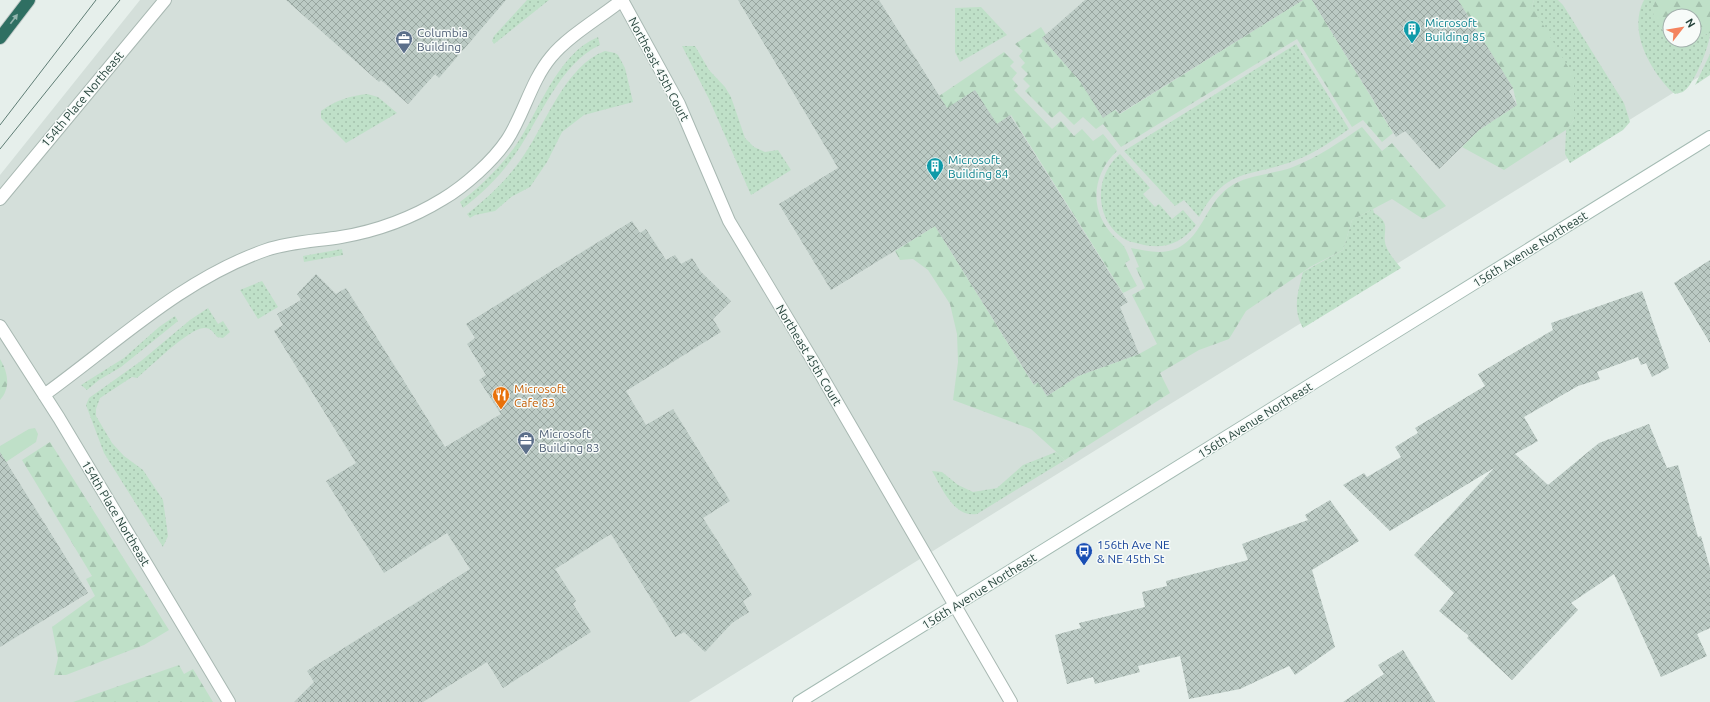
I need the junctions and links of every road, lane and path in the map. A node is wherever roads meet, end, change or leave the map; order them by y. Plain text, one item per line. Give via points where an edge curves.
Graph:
1 (29, 0) edge
2 (165, 0) edge
3 (622, 0) edge
4 (0, 38) edge
5 (1710, 137) edge
6 (0, 200) edge
7 (0, 326) edge
8 (44, 395) junction
9 (955, 606) junction
10 (230, 702) edge
11 (799, 702) edge
12 (1011, 702) edge

4 -> 1 highway
2 - 6 street, 154th Place Northeast
3 - 8 street via 551,57 507,140 483,168 444,199 399,222 343,236 267,250 236,262 160,308
3 - 9 street, Northeast 45th Court via 679,104 729,220
5 - 9 street, 156th Avenue Northeast
7 - 8 street, 154th Place Northeast
8 - 10 street, 154th Place Northeast
9 - 11 street, 156th Avenue Northeast
9 - 12 street, Northeast 45th Court

